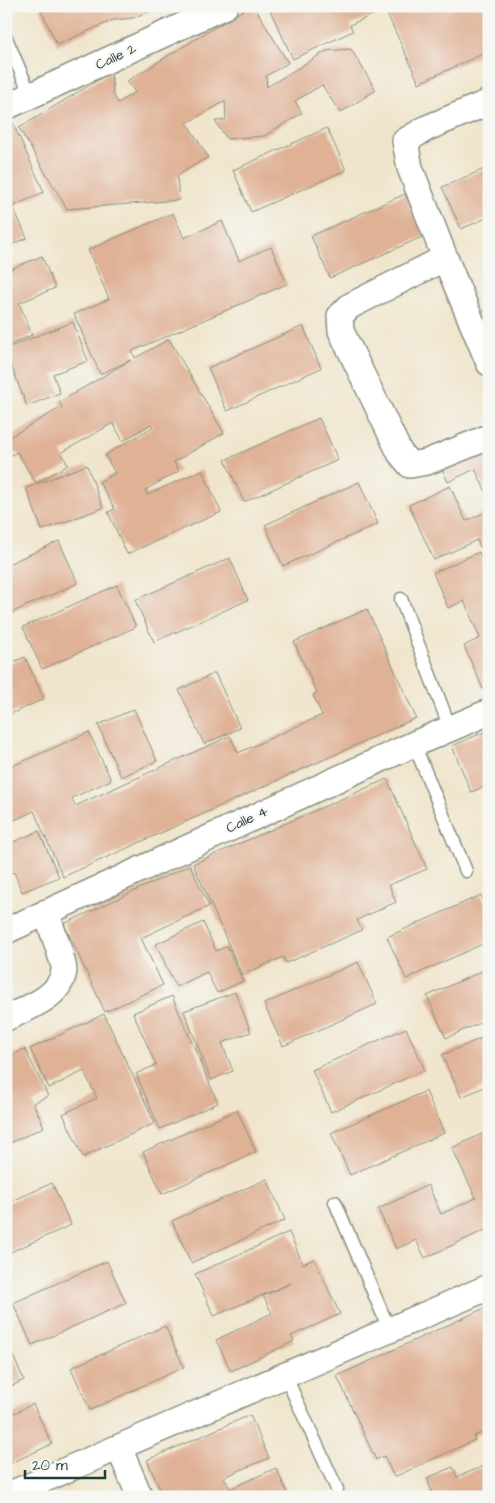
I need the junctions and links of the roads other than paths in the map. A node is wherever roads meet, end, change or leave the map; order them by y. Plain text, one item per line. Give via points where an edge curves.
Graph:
1 (222, 7) edge
2 (6, 38) edge
3 (31, 96) junction
4 (489, 102) edge
5 (6, 107) edge
6 (445, 258) junction
7 (489, 363) edge
8 (489, 436) edge
9 (401, 599) dead end
10 (489, 712) edge
11 (450, 728) junction
12 (414, 744) junction
13 (466, 871) dead end
14 (46, 912) junction
15 (6, 931) edge
16 (6, 1018) edge
17 (335, 1202) dead end
18 (489, 1286) edge
19 (389, 1329) junction
20 (285, 1375) junction
21 (119, 1448) junction
22 (337, 1489) dead end
23 (6, 1496) edge
24 (140, 1497) edge

1 - 3 street, Calle 2
2 - 3 lane
3 - 5 street, Calle 2
4 - 6 street via 426,128 405,141 410,168
6 - 7 street
6 - 8 street via 350,306 340,316 341,331 400,453 410,465 428,462
9 - 11 lane
10 - 11 street, Calle 4
11 - 12 street, Calle 4
12 - 13 lane
12 - 14 street, Calle 4
14 - 15 street, Calle 4
14 - 16 street via 64,970 55,992
17 - 19 lane
18 - 19 street
19 - 20 street
20 - 21 street
20 - 22 lane
21 - 23 street
21 - 24 street

